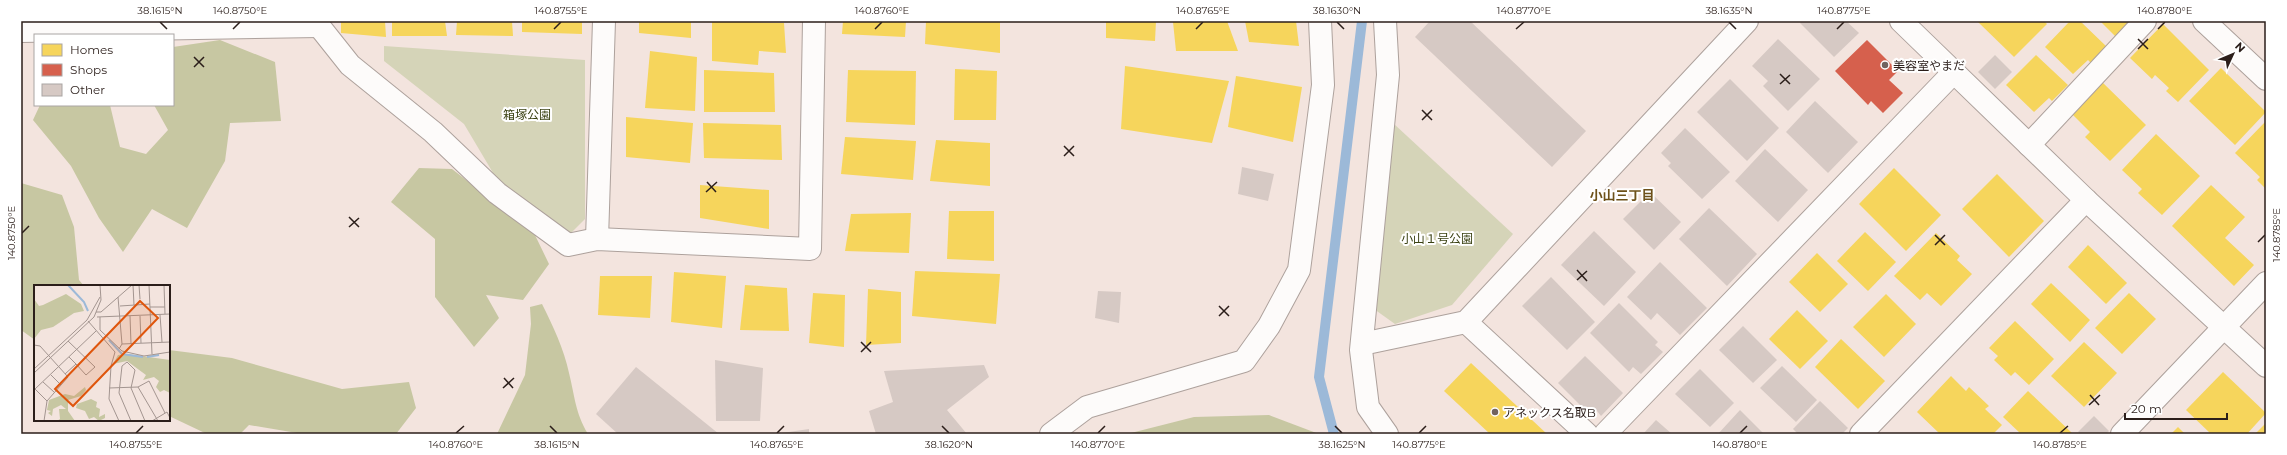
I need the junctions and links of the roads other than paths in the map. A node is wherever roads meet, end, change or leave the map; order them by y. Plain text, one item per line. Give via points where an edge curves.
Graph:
1 (604, 21) edge
2 (814, 21) edge
3 (1320, 21) edge
4 (1385, 21) edge
5 (1747, 21) edge
6 (1901, 21) edge
7 (2145, 21) edge
8 (2204, 21) edge
9 (319, 24) edge
10 (133, 25) edge
11 (21, 31) edge
12 (1954, 72) junction
13 (2266, 79) edge
14 (2030, 145) junction
15 (2086, 200) junction
16 (597, 239) junction
17 (2266, 284) edge
18 (1466, 322) junction
19 (2224, 326) junction
20 (1362, 344) junction
21 (2266, 366) edge
22 (1051, 434) edge
23 (1387, 434) edge
24 (1587, 434) edge
25 (1604, 434) edge
26 (1861, 434) edge
27 (2122, 434) edge

1 - 16 street
2 - 16 street via 810,249
3 - 22 street via 1323,86 1299,270 1269,326 1244,361 1087,407
4 - 20 street via 1388,76
5 - 18 street
6 - 12 street
7 - 14 street
8 - 13 street
9 - 10 street
9 - 16 street via 350,65 433,132 497,193 568,245
10 - 11 street
12 - 14 street
12 - 25 street
14 - 15 street
15 - 19 street
15 - 26 street
17 - 19 street
18 - 20 street
18 - 24 street
19 - 21 street
19 - 27 street
20 - 23 street via 1368,407

